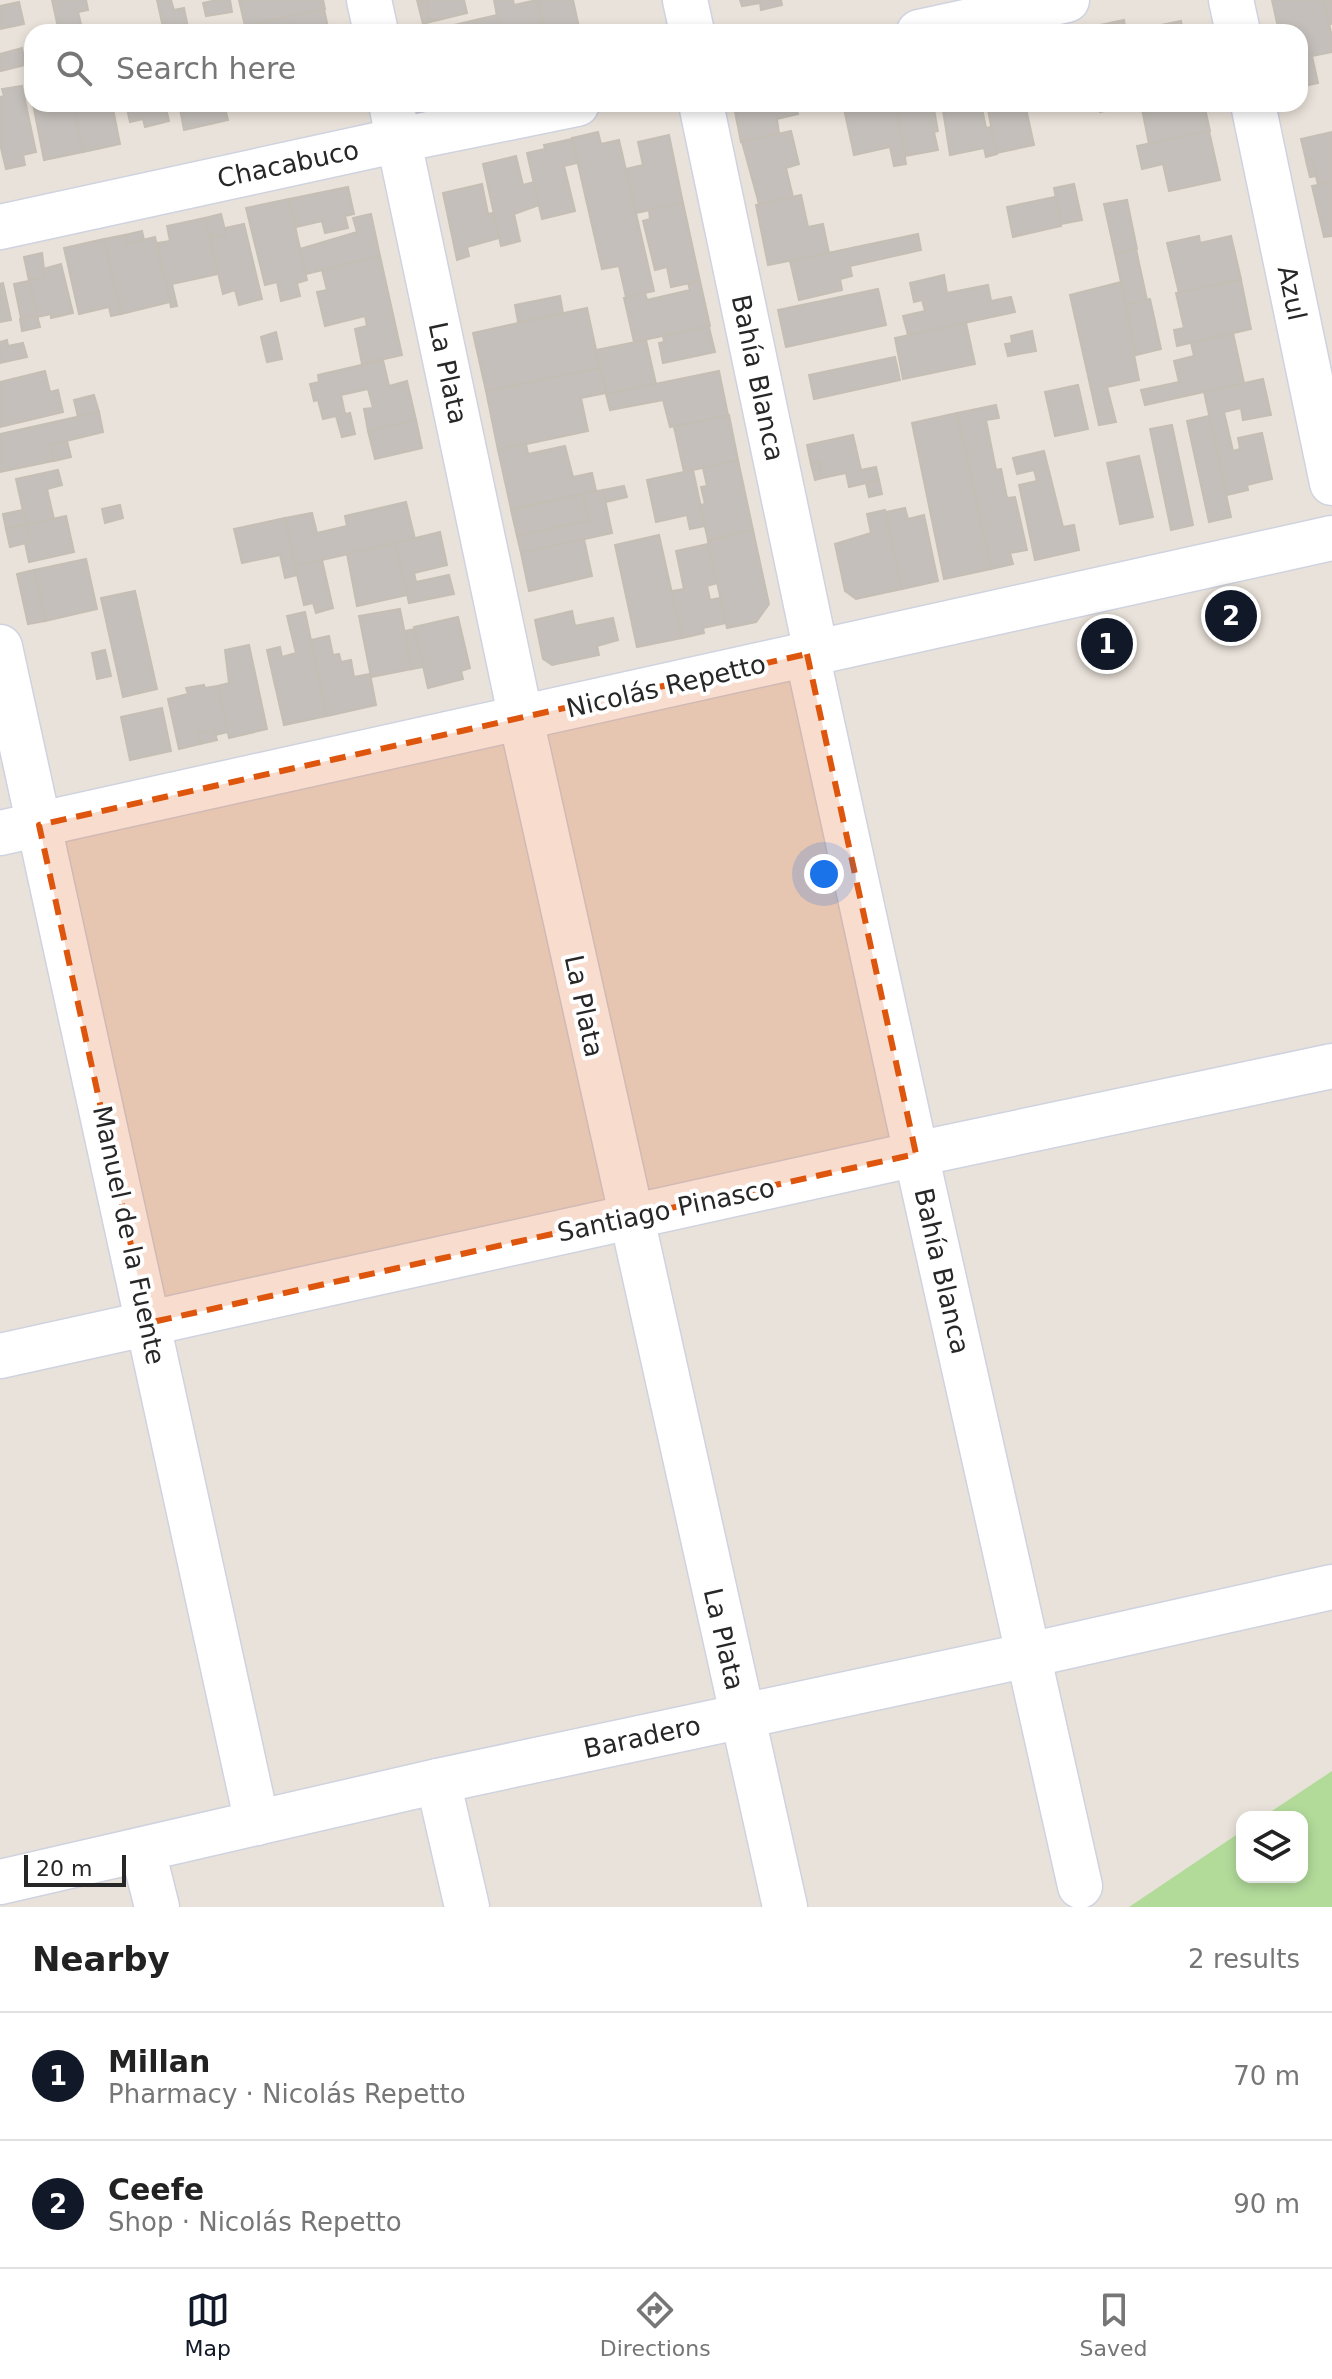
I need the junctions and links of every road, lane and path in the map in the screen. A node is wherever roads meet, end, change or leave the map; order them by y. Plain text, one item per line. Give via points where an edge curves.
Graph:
1 (369, 0) edge
2 (685, 0) edge
3 (1067, 0) edge
4 (1231, 0) edge
5 (374, 24) edge
6 (690, 24) edge
7 (956, 24) edge
8 (1236, 24) edge
9 (496, 112) edge
10 (703, 112) edge
11 (1255, 112) edge
12 (395, 122) edge
13 (0, 227) edge
14 (1332, 483) edge
15 (1332, 538) edge
16 (0, 647) edge
17 (812, 653) junction
18 (521, 719) junction
19 (20, 829) edge
20 (1332, 1066) edge
21 (916, 1154) junction
22 (631, 1217) junction
23 (148, 1323) junction
24 (0, 1356) edge
25 (1332, 1587) edge
26 (1029, 1655) junction
27 (742, 1716) junction
28 (438, 1781) junction
29 (257, 1823) junction
30 (143, 1851) junction
31 (0, 1882) edge
32 (1080, 1886) dead end
33 (157, 1907) edge
34 (467, 1907) edge
35 (785, 1907) edge

1 - 5 street
2 - 6 street
3 - 7 street
4 - 8 street
9 - 12 street, Chacabuco
10 - 17 street, Bahía Blanca
11 - 14 street, Azul
12 - 13 street, Chacabuco
12 - 18 street, La Plata
15 - 17 street, Nicolás Repetto
16 - 19 street, Manuel de la Fuente
17 - 18 street, Nicolás Repetto
17 - 21 street, Bahía Blanca
18 - 19 street, Nicolás Repetto
18 - 22 street, La Plata
19 - 23 street, Manuel de la Fuente
20 - 21 street, Santiago Pinasco
21 - 22 street, Santiago Pinasco
21 - 26 street, Bahía Blanca
22 - 23 street, Santiago Pinasco
22 - 27 street, La Plata
23 - 24 street, Santiago Pinasco
23 - 29 street, Manuel de la Fuente
25 - 26 street, Baradero
26 - 27 street, Baradero
26 - 32 street, Bahía Blanca
27 - 28 street, Baradero
27 - 35 street, La Plata
28 - 29 street, Baradero
28 - 34 street
29 - 30 street, Baradero
30 - 31 street, Baradero
30 - 33 street

